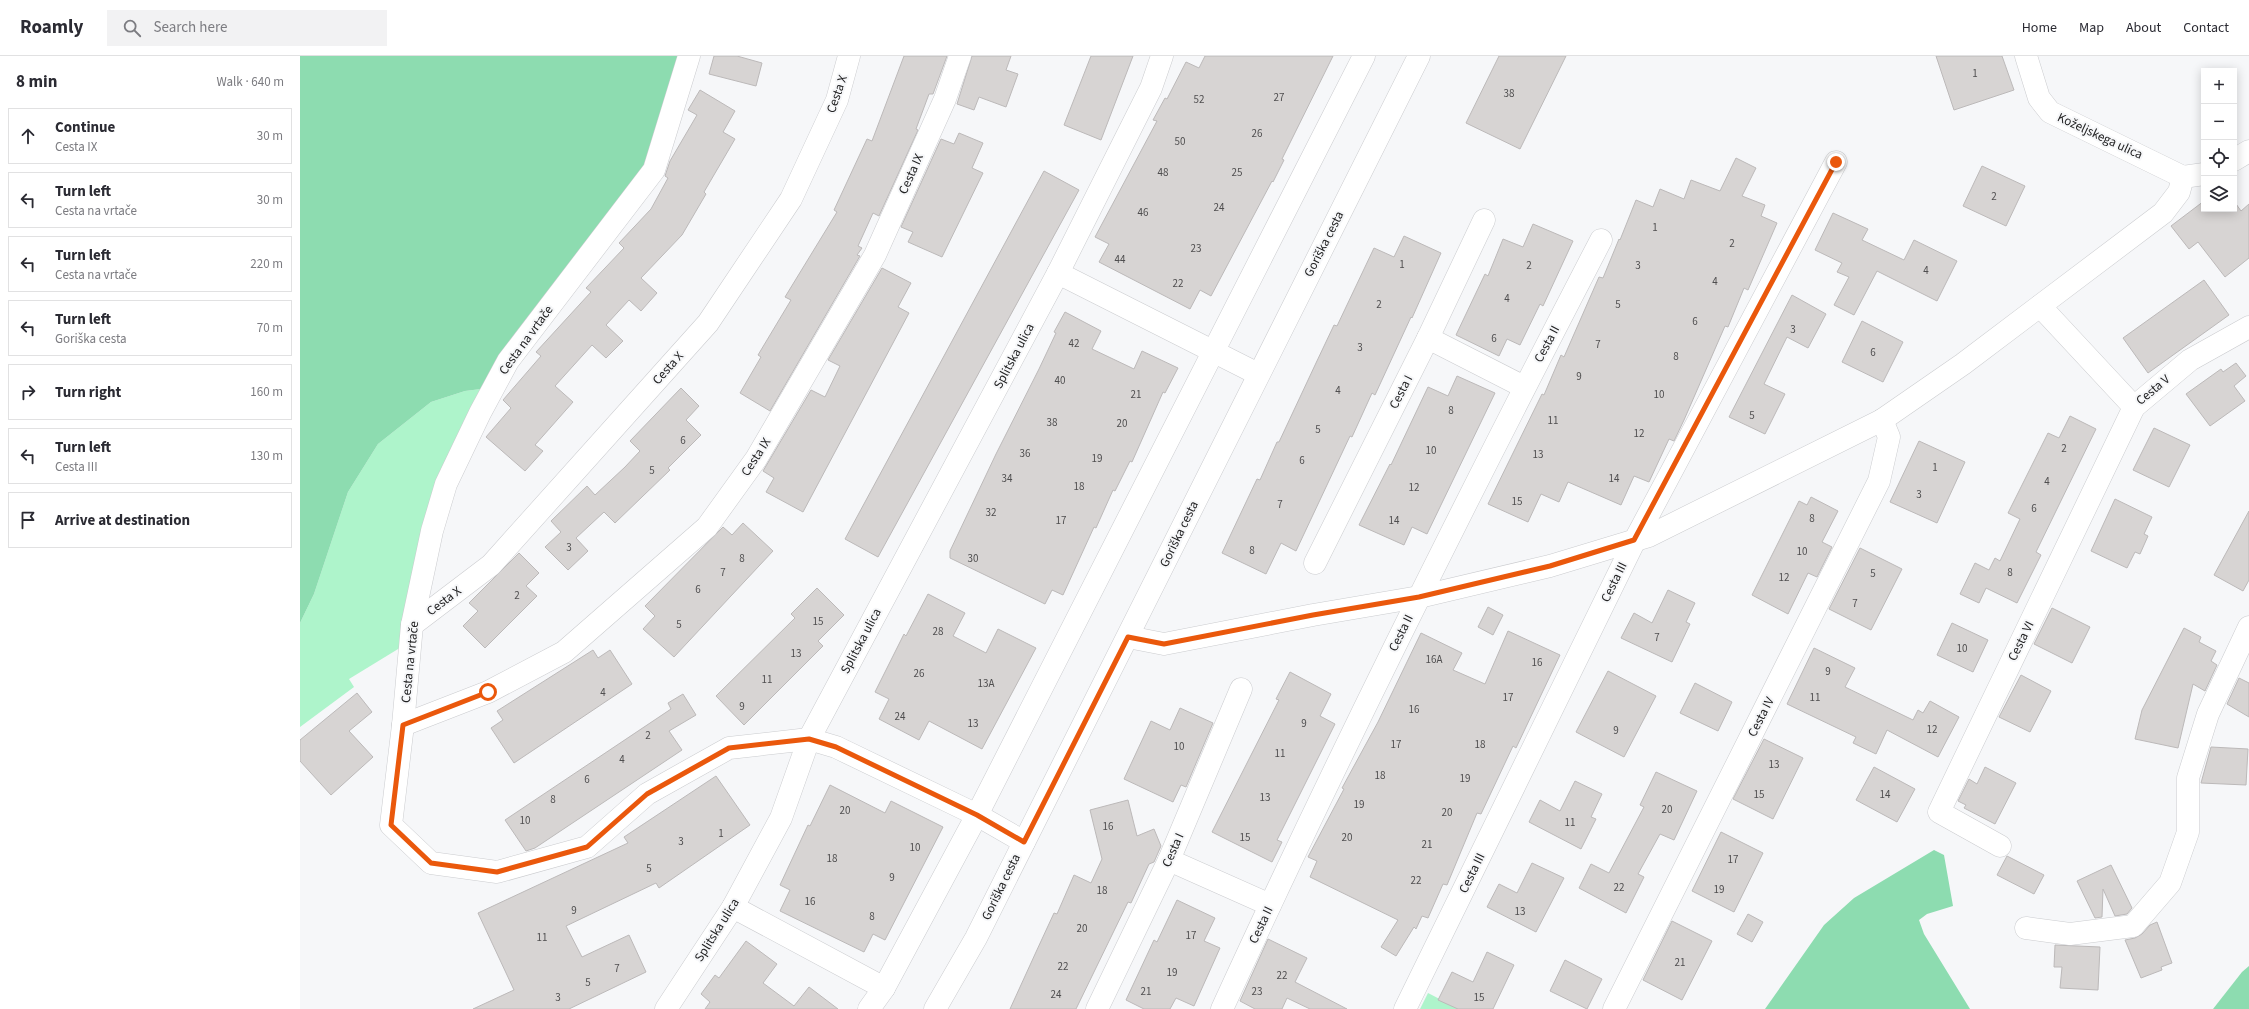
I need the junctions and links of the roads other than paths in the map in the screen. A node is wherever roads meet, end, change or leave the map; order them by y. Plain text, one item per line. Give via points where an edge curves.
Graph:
1 (689, 56) edge
2 (849, 56) edge
3 (960, 56) edge
4 (1162, 56) edge
5 (1364, 56) edge
6 (1419, 56) edge
7 (2026, 56) edge
8 (2249, 151) edge
9 (2237, 158) edge
10 (1836, 162) dead end
11 (2194, 176) edge
12 (1484, 220) dead end
13 (1601, 240) dead end
14 (1058, 273) junction
15 (2040, 306) junction
16 (2249, 327) edge
17 (1428, 338) junction
18 (1213, 350) junction
19 (1258, 374) junction
20 (1524, 387) junction
21 (2134, 407) junction
22 (1882, 420) junction
23 (1634, 540) junction
24 (1315, 563) dead end
25 (1419, 597) junction
26 (412, 625) junction
27 (2249, 627) edge
28 (1128, 637) junction
29 (1241, 689) dead end
30 (403, 725) junction
31 (809, 739) junction
32 (977, 815) junction
33 (1024, 842) junction
34 (2000, 846) dead end
35 (1169, 860) junction
36 (1270, 905) junction
37 (733, 907) junction
38 (2026, 928) dead end
39 (884, 988) junction
40 (666, 1009) edge
41 (868, 1009) edge
42 (935, 1009) edge
43 (1097, 1009) edge
44 (1222, 1009) edge
45 (1405, 1009) edge
46 (1614, 1009) edge

1 - 26 street, Cesta na vrtače via 654,170 508,361 480,413 446,484 432,531
2 - 26 street, Cesta X via 837,100 791,199 708,323 491,565
3 - 30 street, Cesta IX via 945,99 875,255 756,459 707,527 564,652 488,692
4 - 14 street, Splitska ulica via 1151,88
5 - 18 street
6 - 19 street, Goriška cesta
7 - 11 street, Koželjskega ulica via 2039,98 2050,112
8 - 9 street
10 - 23 street, Cesta III
11 - 15 street via 2163,213
12 - 17 street, Cesta I
13 - 20 street, Cesta II
14 - 18 street
14 - 31 street, Splitska ulica
15 - 21 street, Cesta V
15 - 22 street
16 - 21 street, Cesta V via 2190,360
17 - 20 street
17 - 24 street, Cesta I
18 - 19 street
18 - 32 street
19 - 28 street, Goriška cesta
20 - 25 street, Cesta II
21 - 34 street, Cesta VI via 1938,812
22 - 23 street via 1649,536
22 - 46 street, Cesta IV via 1890,437 1879,481
23 - 25 street via 1550,566
23 - 45 street, Cesta III
25 - 28 street via 1164,644
25 - 36 street, Cesta II
26 - 30 street, Cesta na vrtače
27 - 38 street via 2205,721 2188,778 2188,832 2170,882 2133,926 2070,934
28 - 33 street, Goriška cesta
29 - 35 street, Cesta I
30 - 31 street, Cesta na vrtače via 391,825 431,863 497,872 587,847 647,794 729,748
31 - 32 street, Cesta na vrtače via 836,747
31 - 37 street, Splitska ulica via 782,818
32 - 33 street, Cesta na vrtače
32 - 39 street
33 - 42 street, Goriška cesta via 976,938
35 - 36 street
35 - 43 street, Cesta I
36 - 44 street, Cesta II
37 - 39 street
37 - 40 street, Splitska ulica
39 - 41 street

